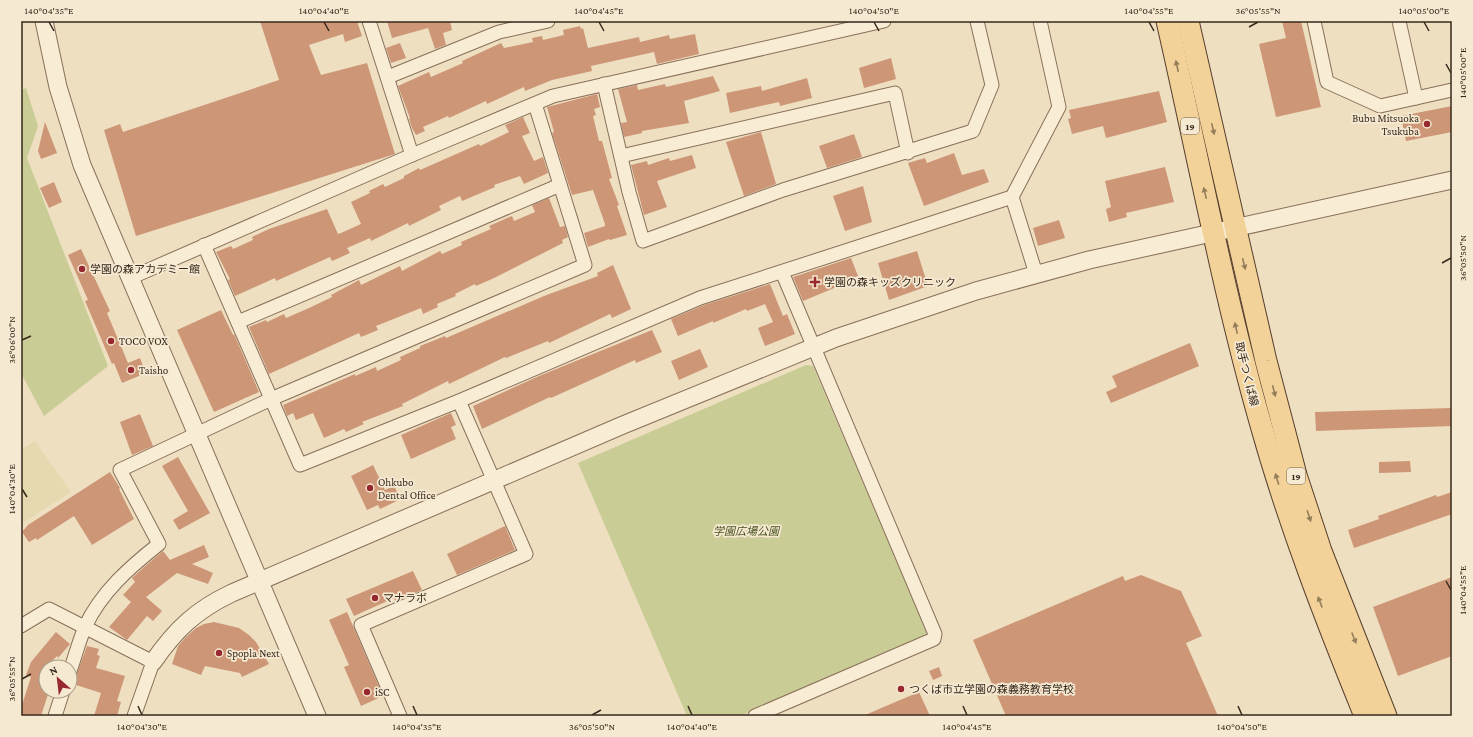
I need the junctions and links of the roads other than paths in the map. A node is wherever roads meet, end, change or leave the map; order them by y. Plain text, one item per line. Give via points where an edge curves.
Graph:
1 (44, 21) edge
2 (369, 21) edge
3 (548, 21) edge
4 (884, 21) edge
5 (977, 21) edge
6 (1040, 21) edge
7 (1167, 21) edge
8 (1188, 21) edge
9 (1314, 21) edge
10 (1399, 21) edge
11 (388, 77) junction
12 (604, 84) junction
13 (1452, 90) edge
14 (1416, 98) junction
15 (534, 104) junction
16 (908, 153) junction
17 (412, 155) junction
18 (621, 156) junction
19 (1452, 180) edge
20 (560, 185) junction
21 (1012, 197) junction
22 (1236, 226) junction
23 (1214, 231) junction
24 (204, 245) junction
25 (782, 272) junction
26 (1036, 274) junction
27 (130, 278) junction
28 (238, 322) junction
29 (812, 347) junction
30 (271, 399) junction
31 (459, 401) junction
32 (196, 434) junction
33 (494, 481) junction
34 (259, 581) junction
35 (21, 626) edge
36 (85, 626) junction
37 (74, 659) edge
38 (153, 662) junction
39 (60, 699) edge
40 (54, 716) edge
41 (134, 716) edge
42 (317, 716) edge
43 (400, 716) edge
44 (755, 716) edge
45 (1365, 716) edge
46 (1386, 716) edge

1 - 27 street via 58,87 76,146
2 - 11 street
3 - 11 street via 499,32
4 - 12 street
5 - 16 street via 992,85 973,131
6 - 21 street via 1059,106
23 -> 7 main road, 取手つくば線 / 19
8 -> 22 main road, 取手つくば線 / 19
9 - 14 street via 1328,82 1380,106
10 - 14 street
11 - 17 street
12 - 15 street via 554,96
12 - 18 street
13 - 14 street
15 - 17 street
15 - 20 street
16 - 18 street via 895,93
16 - 18 street via 783,190 643,241
17 - 24 street
19 - 22 street
20 - 28 street
20 - 30 street via 585,265
21 - 25 street
21 - 26 street
22 - 23 street
22 -> 46 main road, 取手つくば線 / 19 via 1280,419 1296,475 1321,551
23 - 26 street
45 -> 23 main road, 取手つくば線 / 19 via 1303,558 1278,482 1244,366
24 - 27 street
24 - 28 street
25 - 29 street
25 - 31 street via 700,298
26 - 29 street via 976,291
27 - 32 street
28 - 30 street
29 - 33 street
29 - 44 street via 935,634 934,639
30 - 31 street via 300,466
30 - 32 street
31 - 33 street
32 - 34 street
32 - 36 street via 120,470 159,544 130,567 105,595
33 - 34 street
33 - 43 street via 526,554 362,625
34 - 38 street via 204,607 171,636
34 - 42 street
35 - 36 street via 49,609
36 - 37 street
36 - 38 street
38 - 41 street
39 - 40 street

